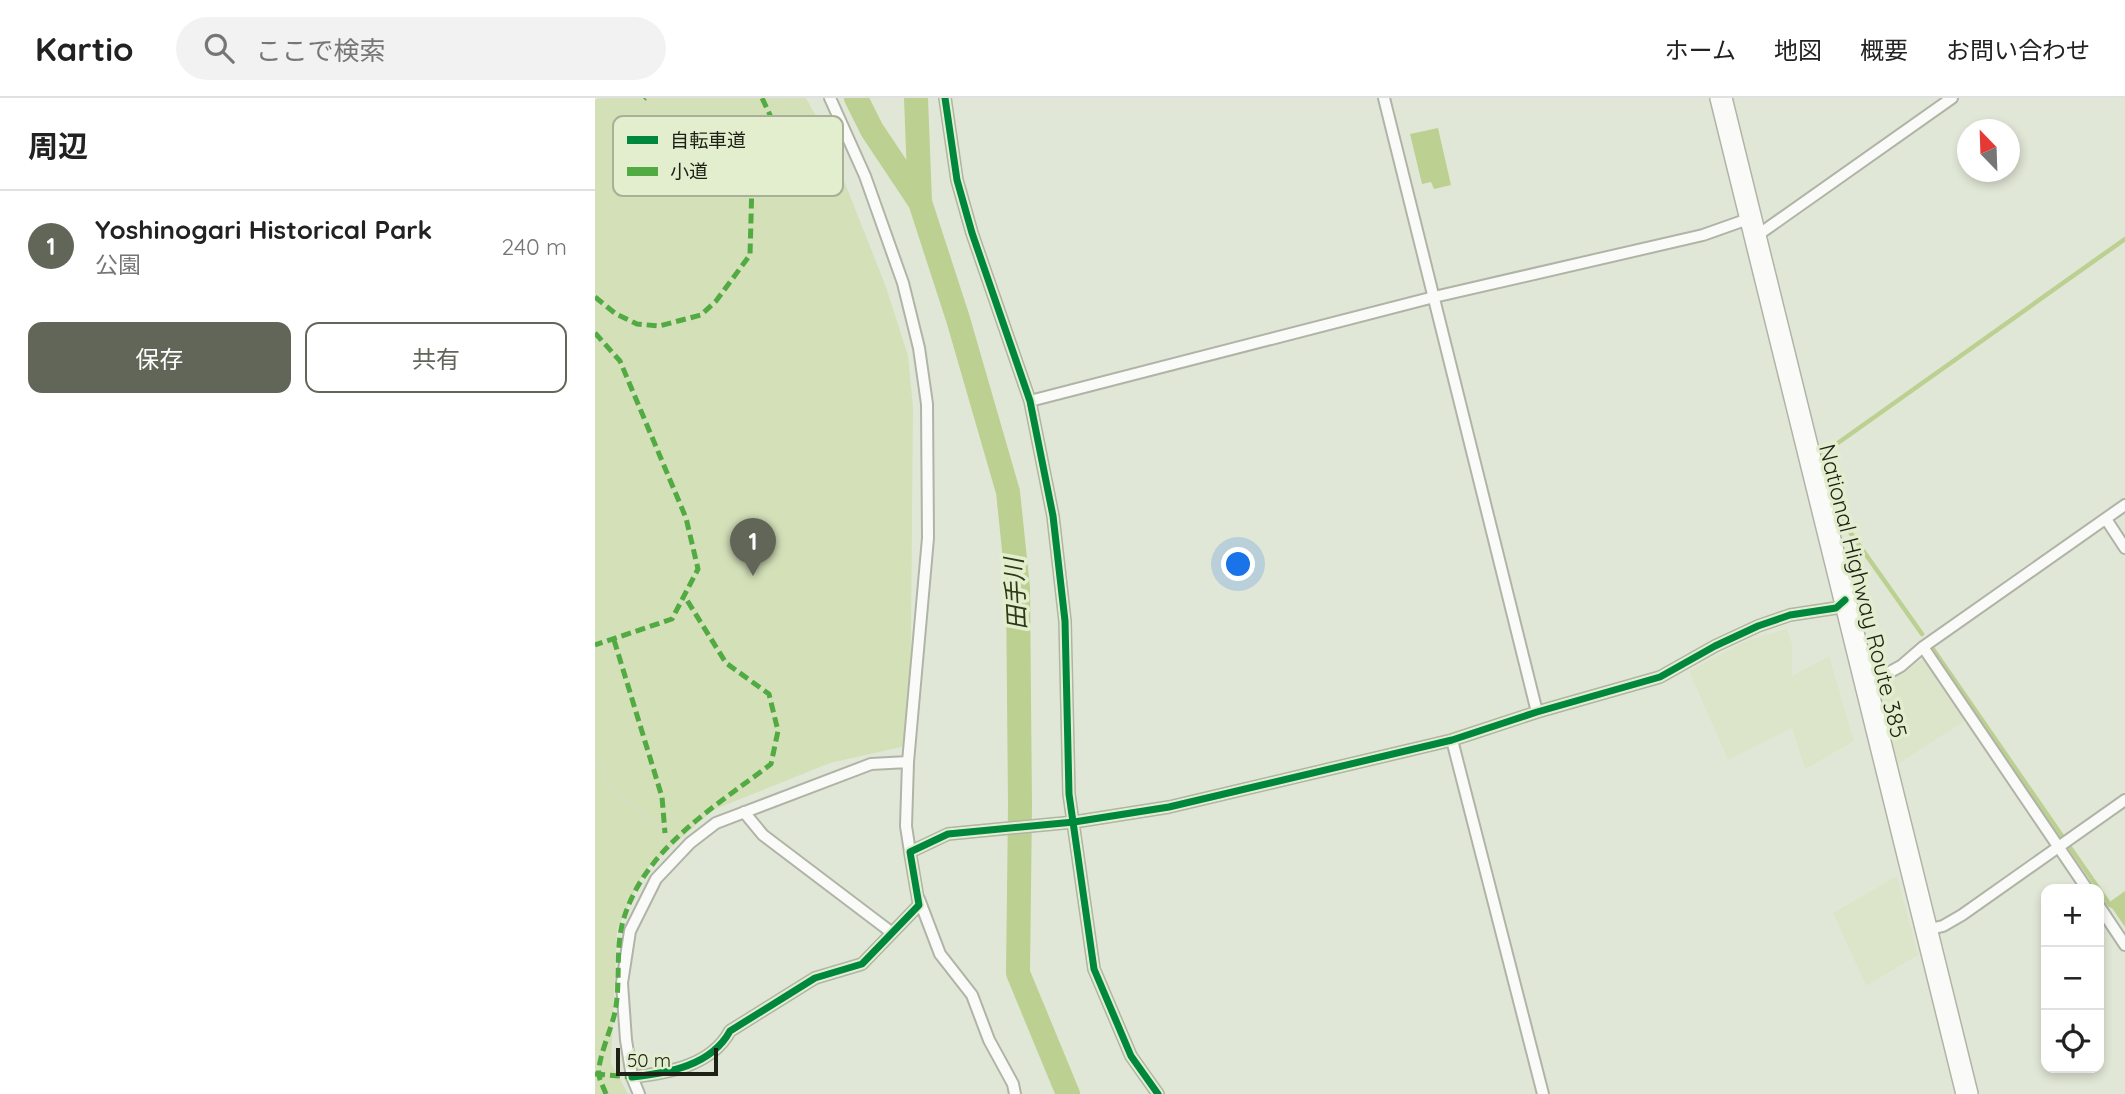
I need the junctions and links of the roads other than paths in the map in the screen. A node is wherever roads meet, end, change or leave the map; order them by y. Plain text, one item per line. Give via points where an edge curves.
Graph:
1 (830, 98) edge
2 (945, 98) edge
3 (1384, 98) edge
4 (1721, 98) edge
5 (1952, 98) edge
6 (838, 116) edge
7 (843, 127) edge
8 (1753, 228) junction
9 (1434, 297) junction
10 (1030, 401) junction
11 (2125, 505) edge
12 (2106, 519) junction
13 (2125, 548) edge
14 (1845, 600) junction
15 (1923, 647) junction
16 (1866, 685) junction
17 (1537, 712) junction
18 (1452, 740) junction
19 (908, 762) junction
20 (2125, 800) edge
21 (744, 812) junction
22 (1075, 822) junction
23 (2057, 846) junction
24 (909, 852) junction
25 (2084, 884) edge
26 (918, 896) junction
27 (2104, 914) edge
28 (1926, 930) junction
29 (891, 933) junction
30 (2125, 945) edge
31 (632, 1077) junction
32 (639, 1094) edge
33 (1015, 1094) edge
34 (1159, 1094) edge
35 (1543, 1094) edge
36 (1967, 1094) edge

1 - 6 street
2 - 10 street via 960,193
3 - 9 street
4 - 8 highway, National Highway Route 385
5 - 8 street
7 - 19 street via 902,283 927,404 928,538
8 - 9 street via 1703,235
8 - 14 highway, National Highway Route 385
9 - 10 street
9 - 17 street
10 - 22 street via 1053,516 1066,621 1069,794
11 - 12 street
12 - 13 street
12 - 15 street
14 - 16 highway, National Highway Route 385
14 - 17 street via 1836,608 1790,615 1758,626 1660,677
15 - 16 street via 1901,666
15 - 23 street
16 - 28 highway, National Highway Route 385
17 - 18 street
18 - 22 street via 1169,807
18 - 35 street
19 - 21 street via 871,764
19 - 24 street
20 - 23 street
21 - 29 street via 763,835
21 - 31 street via 716,823 690,843 656,879 630,931 622,983
22 - 24 street via 948,834
22 - 34 street via 1094,969 1131,1056
23 - 25 street
23 - 28 street via 1962,915
24 - 26 street
26 - 29 street via 919,905
26 - 33 street via 940,954 972,995
27 - 30 street
28 - 36 highway, National Highway Route 385
29 - 31 street via 862,964 815,978 730,1031 723,1045 703,1058 667,1073
31 - 32 street

